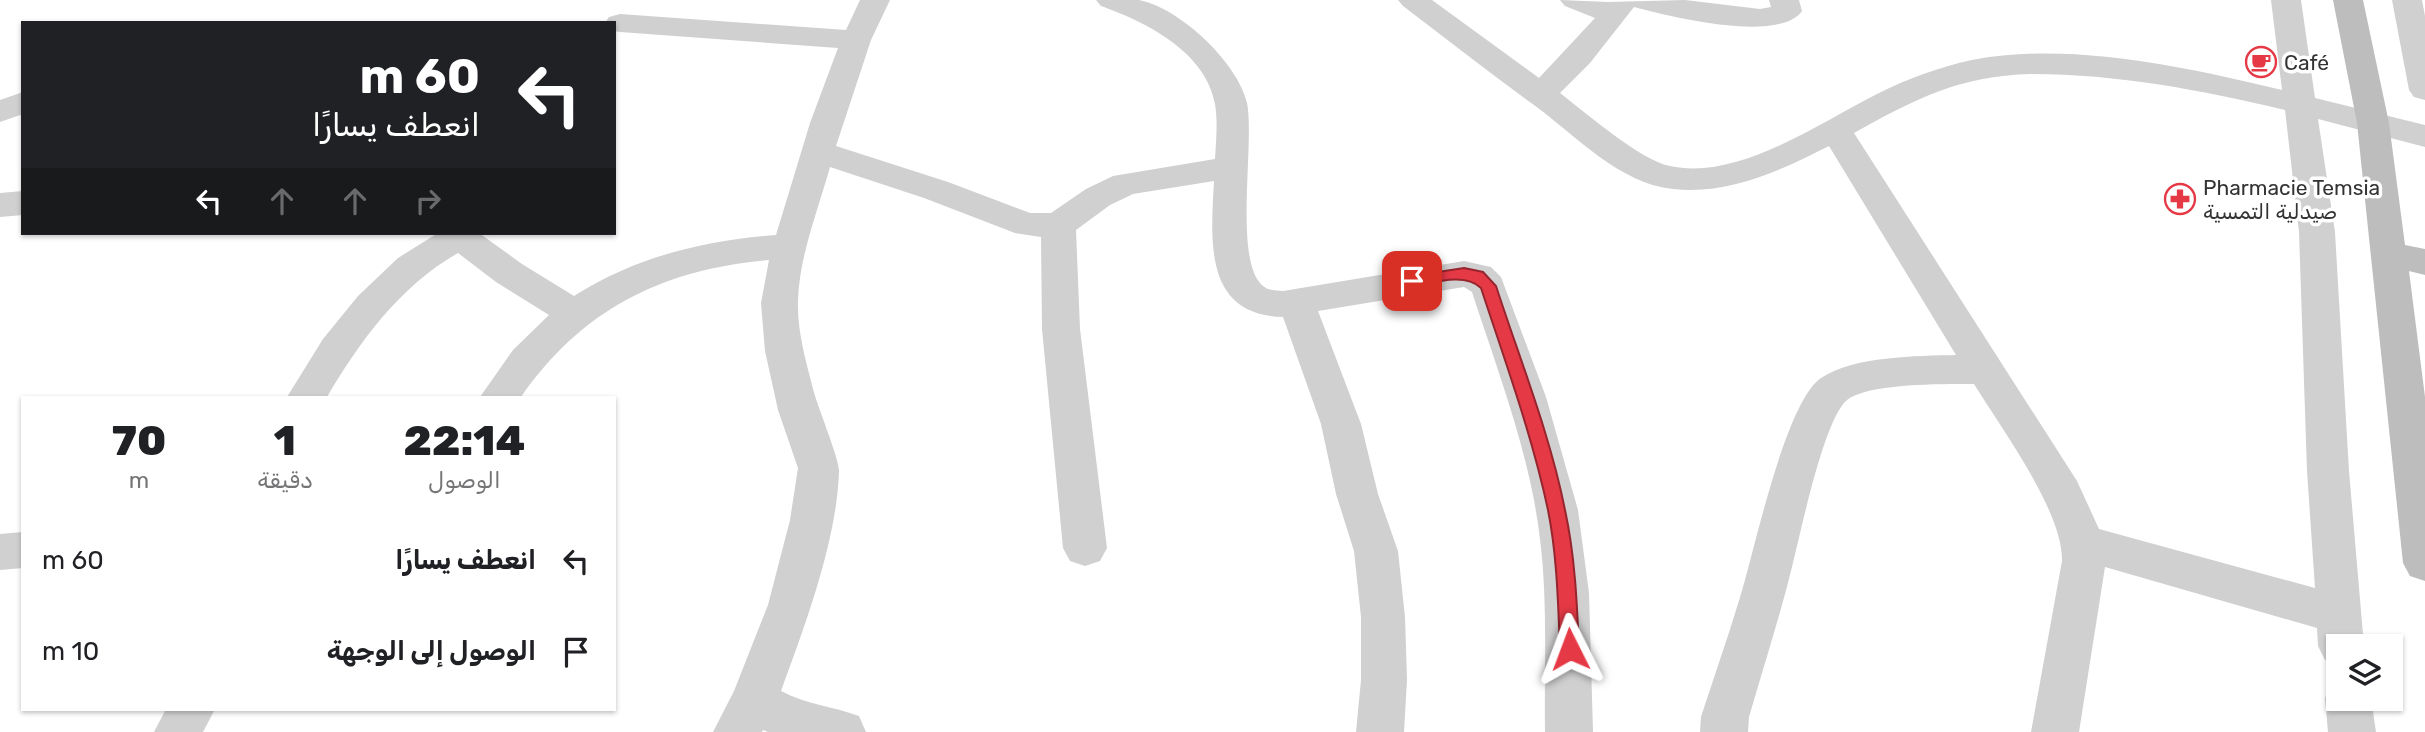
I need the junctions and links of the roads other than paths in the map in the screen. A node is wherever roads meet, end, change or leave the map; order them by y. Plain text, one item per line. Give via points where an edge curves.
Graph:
1 (875, 0) edge
2 (1111, 0) edge
3 (1413, 0) edge
4 (1575, 0) edge
5 (1640, 0) edge
6 (1784, 0) edge
7 (2286, 0) edge
8 (2348, 0) edge
9 (1618, 7) edge
10 (2414, 8) edge
11 (620, 23) dead end
12 (856, 40) junction
13 (0, 82) edge
14 (21, 87) edge
15 (2425, 90) edge
16 (1540, 95) junction
17 (21, 103) edge
18 (2300, 105) junction
19 (0, 112) edge
20 (2373, 123) junction
21 (1835, 128) junction
22 (2425, 136) edge
23 (818, 152) junction
24 (1233, 167) junction
25 (21, 204) edge
26 (0, 205) edge
27 (1058, 225) junction
28 (456, 235) edge
29 (790, 246) junction
30 (2408, 258) edge
31 (1297, 303) junction
32 (574, 313) junction
33 (1985, 369) junction
34 (308, 396) edge
35 (501, 396) edge
36 (2084, 543) junction
37 (1085, 548) dead end
38 (21, 551) edge
39 (0, 552) edge
40 (2425, 563) edge
41 (2339, 630) edge
42 (190, 711) edge
43 (2350, 711) edge
44 (746, 716) edge
45 (816, 729) edge
46 (178, 732) edge
47 (1380, 732) edge
48 (1569, 732) edge
49 (1724, 732) edge
50 (2055, 732) edge
51 (2352, 732) edge

1 - 12 street
2 - 24 street via 1161,22 1206,57 1231,103
3 - 16 street
4 - 9 street
5 - 6 street via 1726,16 1767,17 1787,11
7 - 18 street
8 - 20 main road
9 - 16 street via 1580,56
10 - 15 street
11 - 12 street
12 - 23 street
13 - 14 street
16 - 21 street via 1635,164 1671,178 1746,171
17 - 19 street
18 - 20 street
18 - 21 street via 2137,70 2045,64 1962,72 1926,82
18 - 41 street via 2317,232
20 - 22 street
20 - 30 main road
21 - 33 street
23 - 27 street via 1027,225
23 - 29 street
24 - 27 street via 1125,184
24 - 31 street via 1230,236 1240,283 1258,300
25 - 26 street
27 - 37 street via 1061,329
28 - 32 street
28 - 34 street via 393,281 332,355
29 - 32 street via 687,258 627,281
29 - 44 street via 779,303 781,330 798,410 819,468 790,605
30 - 40 main road
31 - 47 street via 1341,424 1376,551 1383,617
31 - 48 street via 1464,274 1478,276 1488,286 1557,511 1567,587
32 - 35 street via 523,364
33 - 36 street via 2062,493
33 - 49 street via 1862,380 1834,389 1822,404 1804,448
36 - 41 street
36 - 50 street via 2081,588
38 - 39 street
42 - 46 street
43 - 51 street
44 - 45 street

